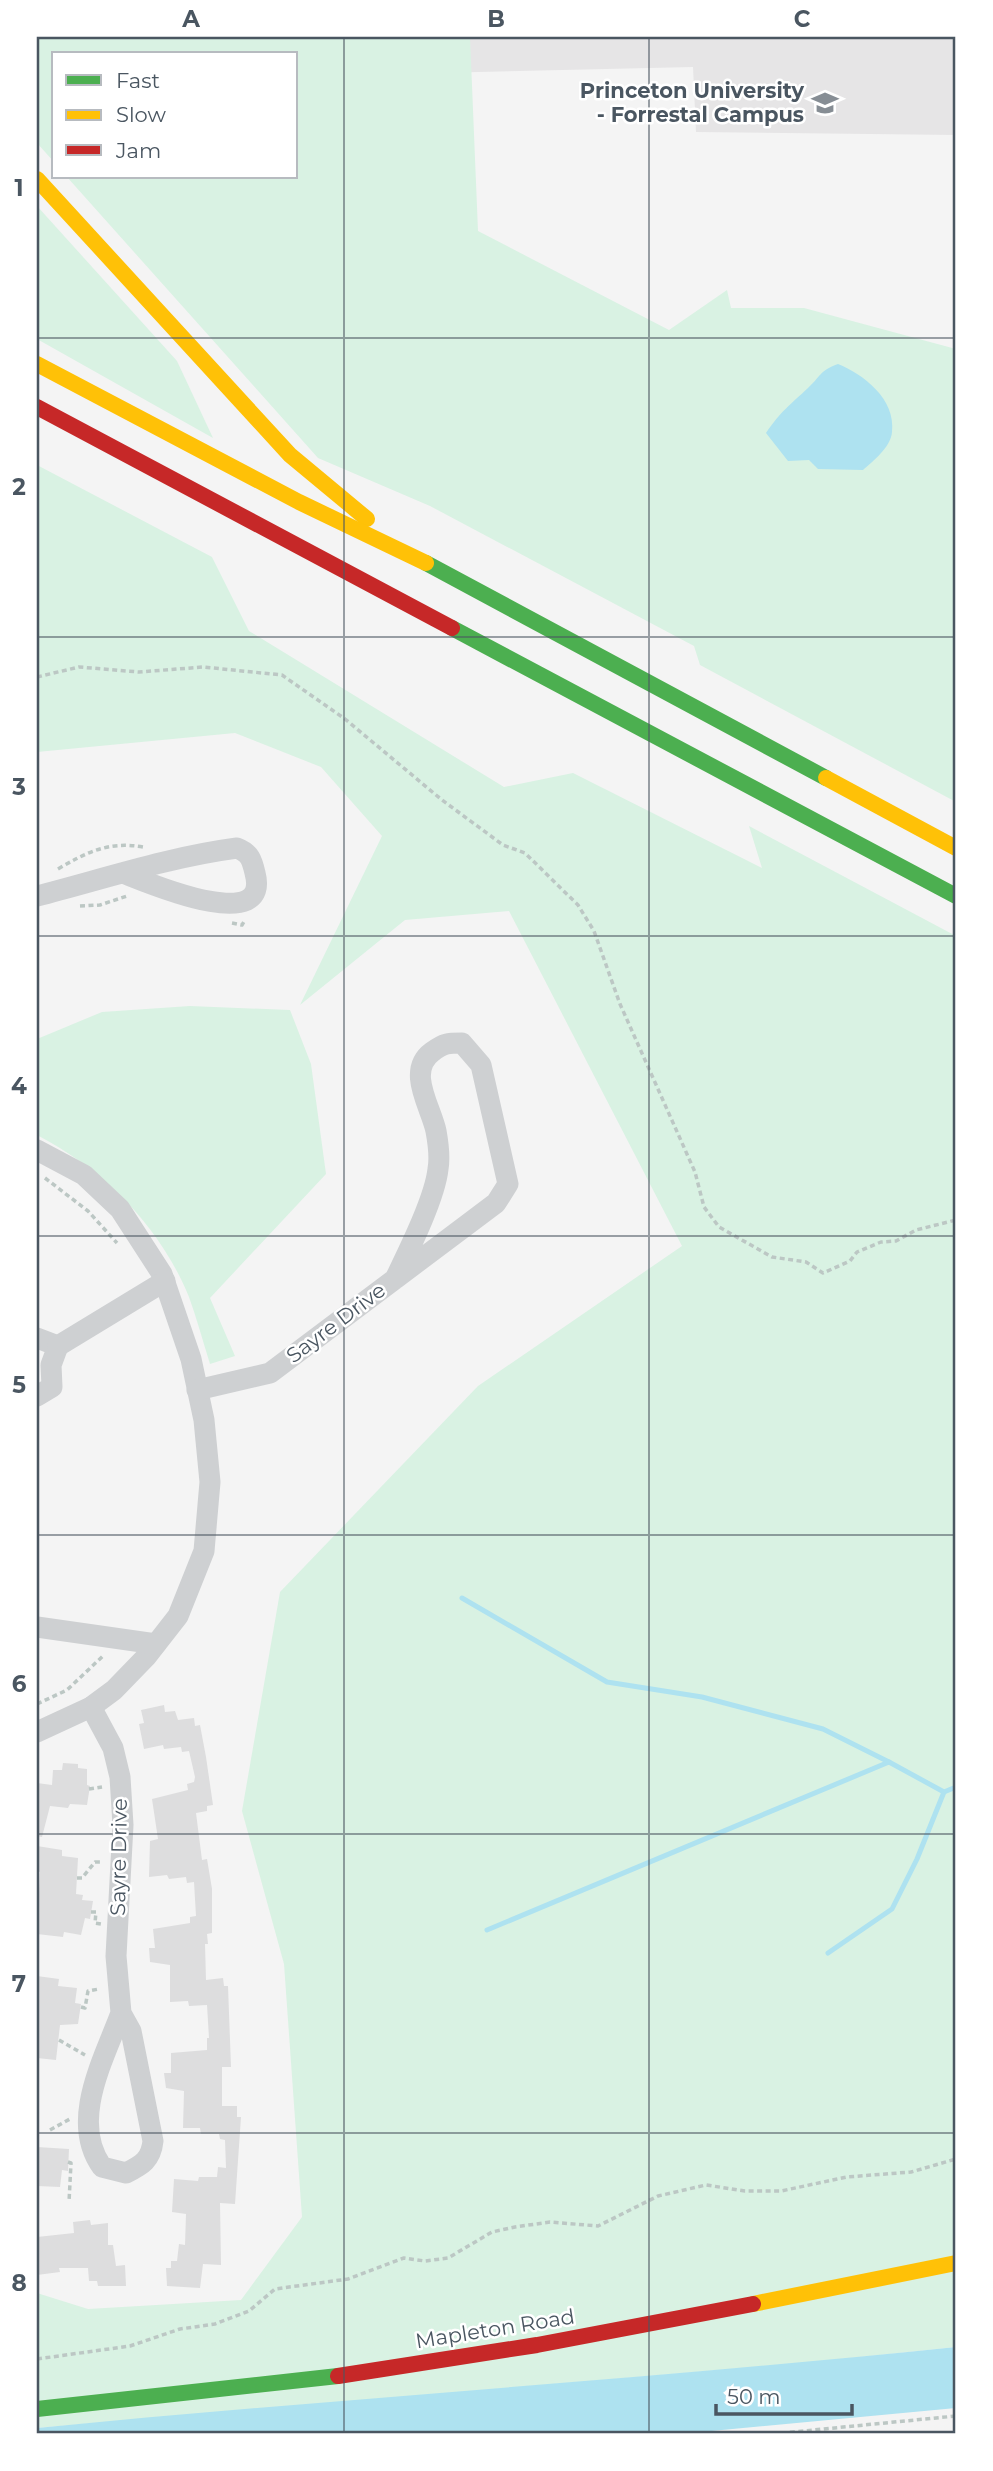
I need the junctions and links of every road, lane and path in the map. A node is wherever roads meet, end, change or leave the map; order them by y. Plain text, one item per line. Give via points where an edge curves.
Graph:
1 (37, 179) edge
2 (37, 364) edge
3 (37, 407) edge
4 (37, 425) edge
5 (107, 446) junction
6 (409, 554) junction
7 (37, 677) edge
8 (955, 847) edge
9 (123, 873) junction
10 (135, 895) dead end
11 (956, 896) edge
12 (37, 897) edge
13 (68, 908) dead end
14 (227, 922) dead end
15 (242, 925) dead end
16 (37, 1150) edge
17 (37, 1174) edge
18 (956, 1220) edge
19 (119, 1245) dead end
20 (395, 1279) junction
21 (165, 1281) junction
22 (37, 1338) edge
23 (58, 1346) junction
24 (197, 1390) junction
25 (37, 1396) edge
26 (37, 1627) edge
27 (122, 1639) junction
28 (156, 1644) junction
29 (37, 1704) edge
30 (91, 1707) junction
31 (37, 1732) edge
32 (102, 1787) dead end
33 (89, 1789) dead end
34 (103, 1862) dead end
35 (77, 1878) dead end
36 (91, 1912) dead end
37 (103, 1924) dead end
38 (101, 1990) dead end
39 (81, 2007) dead end
40 (121, 2013) junction
41 (59, 2040) dead end
42 (90, 2059) dead end
43 (78, 2116) dead end
44 (50, 2130) dead end
45 (956, 2159) edge
46 (68, 2162) dead end
47 (69, 2202) dead end
48 (956, 2263) edge
49 (37, 2359) edge
50 (37, 2409) edge
51 (956, 2416) edge
52 (773, 2434) edge

1 - 6 main road via 290,455
2 - 6 main road via 299,502
3 - 5 main road
4 - 5 main road
5 - 11 main road
6 - 8 main road
7 - 18 path via 79,667 139,672 203,667 282,674 503,845 525,853 578,905 594,931 620,1004 695,1172 704,1207 719,1227 772,1256 806,1262 823,1273 881,1242
9 - 9 street via 193,898 228,905 246,900 256,878 251,858 237,848
9 - 12 street
10 - 13 path
14 - 15 path
16 - 21 street via 84,1175 120,1209
17 - 19 path via 88,1211
20 - 20 street, Sayre Drive via 496,1203 508,1184 481,1065 462,1044 445,1042 427,1056 420,1071 436,1132 438,1170
20 - 24 street, Sayre Drive via 270,1373
21 - 23 street
21 - 24 street
22 - 23 street
23 - 25 street via 51,1365 52,1387
24 - 28 street via 210,1482 204,1551 178,1616
26 - 27 street
27 - 28 street
27 - 29 path via 67,1690
28 - 30 street via 114,1690
30 - 31 street
30 - 40 street, Sayre Drive via 113,1748 120,1777 123,1825 116,1956
32 - 33 path
34 - 35 path via 95,1862
36 - 37 path via 96,1912 95,1923
38 - 39 path via 88,1991 85,2008
40 - 40 street, Sayre Drive via 94,2083 88,2138 102,2167 126,2173 145,2162 153,2141 131,2031
41 - 42 path
43 - 44 path
45 - 49 path via 911,2172 847,2177 781,2191 706,2185 659,2196 598,2226 550,2222 492,2232 448,2258 425,2262 404,2258 348,2278 275,2289 248,2311 215,2324 180,2329 130,2346
46 - 47 path
48 - 50 main road, Mapleton Road via 460,2357 284,2383
51 - 52 path

